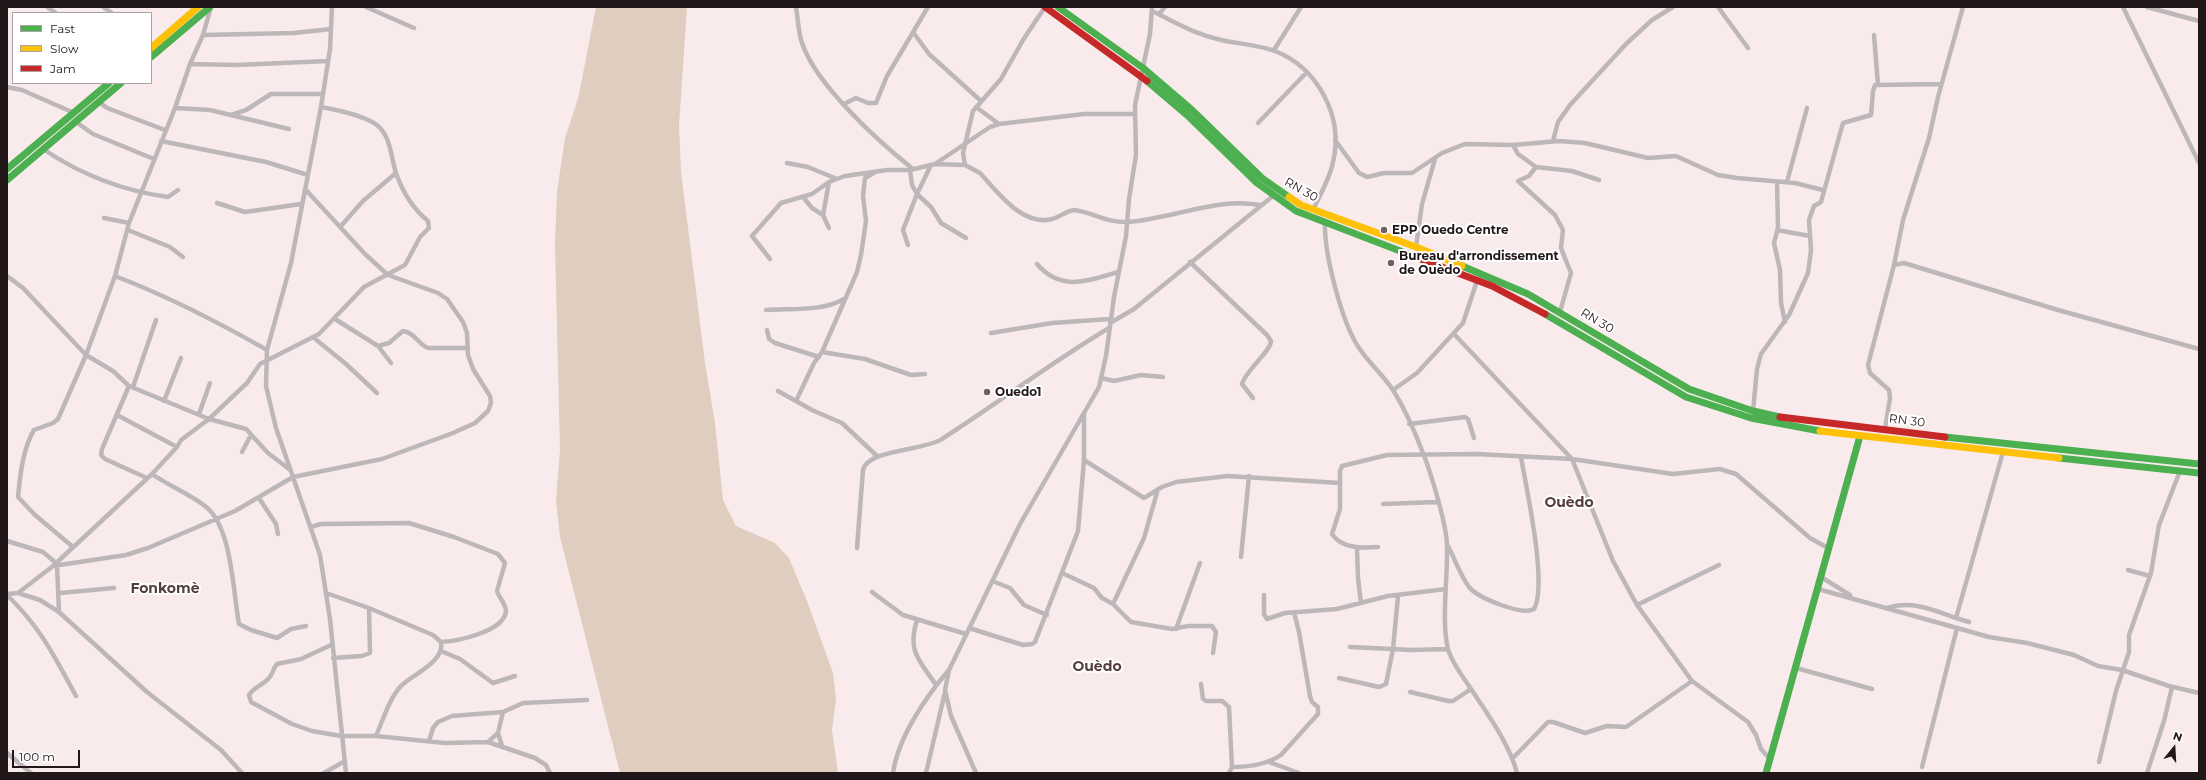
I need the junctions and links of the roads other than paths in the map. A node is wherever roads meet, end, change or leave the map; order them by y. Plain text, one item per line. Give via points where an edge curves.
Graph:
1 (198, 7) edge
2 (211, 7) edge
3 (332, 7) edge
4 (366, 7) edge
5 (796, 7) edge
6 (928, 7) edge
7 (1045, 7) edge
8 (1058, 7) edge
9 (1164, 7) edge
10 (1301, 7) edge
11 (1718, 7) edge
12 (1963, 7) edge
13 (2123, 7) edge
14 (2147, 7) edge
15 (375, 8) edge
16 (1670, 8) edge
17 (1152, 9) edge
18 (1159, 14) junction
19 (2199, 21) edge
20 (414, 28) dead end
21 (331, 29) junction
22 (913, 32) junction
23 (203, 35) junction
24 (1874, 36) dead end
25 (152, 45) edge
26 (1748, 48) dead end
27 (1274, 50) junction
28 (152, 57) edge
29 (328, 62) junction
30 (190, 64) junction
31 (1143, 68) junction
32 (1307, 72) junction
33 (1141, 76) junction
34 (108, 84) edge
35 (120, 84) edge
36 (1942, 84) junction
37 (1878, 85) junction
38 (7, 87) edge
39 (323, 94) junction
40 (981, 101) junction
41 (99, 102) junction
42 (844, 104) junction
43 (321, 107) junction
44 (976, 107) junction
45 (175, 108) junction
46 (1807, 108) dead end
47 (72, 112) junction
48 (1134, 114) junction
49 (231, 115) junction
50 (76, 122) junction
51 (1258, 123) dead end
52 (999, 124) junction
53 (289, 129) dead end
54 (165, 130) junction
55 (1335, 140) junction
56 (161, 141) junction
57 (1553, 141) junction
58 (966, 143) junction
59 (1513, 146) junction
60 (43, 149) junction
61 (154, 159) junction
62 (1434, 159) junction
63 (786, 163) dead end
64 (2199, 163) edge
65 (933, 164) junction
66 (965, 165) junction
67 (1536, 167) junction
68 (7, 169) edge
69 (912, 170) junction
70 (875, 172) junction
71 (396, 173) junction
72 (859, 174) junction
73 (308, 176) junction
74 (865, 178) junction
75 (837, 179) junction
76 (7, 180) edge
77 (1599, 180) dead end
78 (829, 182) junction
79 (1777, 182) junction
80 (1787, 182) junction
81 (305, 189) junction
82 (178, 190) dead end
83 (1823, 190) junction
84 (142, 194) junction
85 (917, 194) junction
86 (1273, 196) junction
87 (803, 197) junction
88 (217, 204) dead end
89 (301, 204) junction
90 (1260, 204) junction
91 (1313, 210) junction
92 (823, 215) junction
93 (104, 218) dead end
94 (1127, 222) junction
95 (129, 223) junction
96 (1325, 224) junction
97 (341, 226) junction
98 (829, 228) dead end
99 (128, 230) junction
100 (1777, 230) junction
101 (1810, 236) junction
102 (966, 238) dead end
103 (908, 246) dead end
104 (1416, 247) junction
105 (183, 257) dead end
106 (770, 259) dead end
107 (1190, 262) junction
108 (1037, 264) dead end
109 (1894, 265) junction
110 (1118, 272) junction
111 (388, 275) junction
112 (7, 276) edge
113 (115, 276) junction
114 (1477, 281) junction
115 (845, 298) junction
116 (766, 310) dead end
117 (1560, 312) junction
118 (335, 319) junction
119 (156, 320) dead end
120 (1785, 322) junction
121 (1110, 323) junction
122 (767, 330) dead end
123 (991, 333) dead end
124 (1454, 334) junction
125 (314, 338) junction
126 (378, 346) junction
127 (468, 348) junction
128 (2199, 349) edge
129 (267, 350) junction
130 (86, 355) junction
131 (820, 355) junction
132 (180, 358) dead end
133 (266, 360) junction
134 (391, 363) dead end
135 (925, 374) dead end
136 (1101, 378) junction
137 (1163, 378) dead end
138 (210, 383) dead end
139 (131, 386) junction
140 (778, 390) dead end
141 (1393, 390) junction
142 (377, 393) dead end
143 (1253, 398) dead end
144 (164, 401) junction
145 (796, 401) junction
146 (1753, 411) junction
147 (1084, 413) junction
148 (199, 414) junction
149 (117, 415) junction
150 (208, 419) junction
151 (1409, 424) junction
152 (1885, 429) junction
153 (251, 435) junction
154 (1860, 436) junction
155 (1474, 438) dead end
156 (177, 447) junction
157 (242, 452) dead end
158 (2003, 452) junction
159 (1423, 454) junction
160 (877, 456) junction
161 (1521, 457) junction
162 (1084, 460) junction
163 (1572, 460) junction
164 (2199, 464) edge
165 (289, 469) junction
166 (2180, 471) junction
167 (2199, 473) edge
168 (152, 474) junction
169 (1249, 476) junction
170 (293, 477) junction
171 (147, 478) junction
172 (1340, 483) junction
173 (1159, 488) junction
174 (259, 498) junction
175 (1437, 502) junction
176 (1383, 504) dead end
177 (216, 518) junction
178 (311, 527) junction
179 (278, 534) dead end
180 (7, 541) edge
181 (1448, 544) junction
182 (73, 547) junction
183 (1378, 547) dead end
184 (857, 548) dead end
185 (1357, 548) junction
186 (1828, 548) junction
187 (1241, 557) dead end
188 (1200, 563) dead end
189 (55, 565) junction
190 (1719, 565) dead end
191 (2128, 570) dead end
192 (1062, 573) junction
193 (2150, 576) junction
194 (1821, 577) junction
195 (992, 581) junction
196 (114, 588) dead end
197 (1818, 588) junction
198 (1446, 589) junction
199 (60, 592) junction
200 (872, 592) dead end
201 (18, 593) junction
202 (326, 593) junction
203 (7, 594) edge
204 (1264, 595) dead end
205 (1398, 596) junction
206 (1857, 598) junction
207 (1361, 603) junction
208 (1113, 604) junction
209 (1637, 605) junction
210 (369, 608) junction
211 (1888, 608) junction
212 (59, 612) junction
213 (1294, 612) junction
214 (1047, 615) junction
215 (1956, 618) junction
216 (917, 620) junction
217 (1969, 622) dead end
218 (306, 626) dead end
219 (969, 628) junction
220 (1958, 628) junction
221 (1176, 629) junction
222 (966, 634) junction
223 (441, 642) junction
224 (331, 645) junction
225 (1350, 647) dead end
226 (1393, 649) junction
227 (1448, 649) junction
228 (441, 651) junction
229 (1213, 653) dead end
230 (333, 658) junction
231 (1796, 668) junction
232 (949, 670) junction
233 (2122, 670) junction
234 (515, 676) dead end
235 (1339, 678) dead end
236 (1692, 681) junction
237 (1201, 684) dead end
238 (936, 685) junction
239 (2172, 687) junction
240 (1471, 689) junction
241 (1872, 689) dead end
242 (945, 690) junction
243 (1410, 692) dead end
244 (2199, 693) edge
245 (76, 696) dead end
246 (587, 700) dead end
247 (503, 712) junction
248 (498, 733) junction
249 (341, 736) junction
250 (376, 736) junction
251 (428, 741) junction
252 (488, 742) junction
253 (502, 746) junction
254 (7, 754) edge
255 (1512, 759) junction
256 (1770, 759) junction
257 (345, 761) junction
258 (1270, 762) junction
259 (2099, 762) dead end
260 (1232, 767) junction
261 (1922, 767) dead end
262 (32, 773) edge
263 (242, 773) edge
264 (324, 773) edge
265 (346, 773) edge
266 (550, 773) edge
267 (893, 773) edge
268 (926, 773) edge
269 (976, 773) edge
270 (1229, 773) edge
271 (1299, 773) edge
272 (1517, 773) edge
273 (1766, 773) edge
274 (2146, 773) edge

1 - 25 main road
2 - 23 street
2 - 28 main road
3 - 21 street
4 - 15 street
5 - 42 street via 802,45 812,64
6 - 22 street
7 - 33 main road, RN 30
7 - 40 street via 1001,78
8 - 31 main road, RN 30 / RN 30
9 - 18 street
10 - 27 street
11 - 26 street
12 - 36 street
13 - 64 street
14 - 19 street
15 - 20 street
16 - 57 street via 1652,20 1626,44 1570,104 1558,122
17 - 18 street
17 - 31 street
18 - 27 street via 1186,30
21 - 23 street via 294,33
21 - 29 street
22 - 40 street via 929,54
22 - 42 street via 887,76 876,103 868,104 856,98
23 - 30 street
24 - 37 street
27 - 32 street
29 - 30 street
29 - 39 street
30 - 45 street
31 - 33 street
31 - 91 main road, RN 30 / RN 30 via 1192,110 1262,178 1278,191
32 - 51 street
32 - 55 street via 1321,90 1331,110
33 - 48 street
33 - 86 main road, RN 30 via 1187,115
34 - 47 main road
35 - 41 main road
36 - 37 street
36 - 109 street via 1929,138 1903,220
37 - 83 street via 1872,91 1871,115 1846,120 1840,128
38 - 47 street via 22,90
39 - 43 street
39 - 49 street via 271,94 246,110
40 - 44 street
41 - 50 main road
41 - 54 street via 107,108
42 - 69 street via 855,118
43 - 71 street via 377,125 385,134
43 - 73 street
44 - 52 street
44 - 58 street via 970,117
45 - 49 street via 210,110
45 - 54 street
46 - 80 street
47 - 68 main road
48 - 52 street via 1084,114
48 - 94 street via 1136,155
49 - 53 street
50 - 60 main road
50 - 61 street via 93,134
52 - 58 street
54 - 56 street
55 - 62 street via 1358,173 1363,176 1412,173
55 - 91 street via 1332,167
56 - 61 street
56 - 73 street via 251,158
57 - 59 street
57 - 79 street via 1585,143 1648,158 1676,156 1718,175
58 - 65 street
58 - 66 street via 963,153
59 - 62 street via 1465,144 1453,147
59 - 67 street via 1518,154
60 - 76 main road
60 - 84 street via 69,164
61 - 84 street
62 - 104 street via 1422,204
63 - 75 street via 808,167
65 - 66 street
65 - 69 street
65 - 85 street
66 - 94 street via 980,173 1021,213 1032,217 1052,219 1074,210 1102,219
67 - 77 street via 1572,171
67 - 117 street via 1529,176 1518,181 1555,215 1563,230 1561,248 1571,273
69 - 70 street
69 - 85 street via 910,179
70 - 72 street
70 - 74 street
71 - 97 street via 363,201
71 - 111 street via 408,200 430,224 405,265
72 - 74 street
72 - 75 street
73 - 81 street
74 - 115 street via 864,239 857,272
75 - 78 street
78 - 87 street
78 - 92 street
79 - 80 street
79 - 100 street
80 - 83 street
81 - 89 street
81 - 97 street
82 - 84 street via 168,197
83 - 101 street via 1820,202 1814,206 1810,218
84 - 95 street
85 - 102 street via 931,207 941,223
85 - 103 street via 903,230
86 - 90 street
86 - 96 main road, RN 30 via 1296,211
87 - 92 street
87 - 106 street via 781,203 773,209 764,224 752,233 753,240
88 - 89 street via 245,212
89 - 129 street via 291,263
90 - 94 street via 1235,203
90 - 107 street via 1252,214
91 - 104 main road, RN 30 / RN 30
92 - 98 street
93 - 95 street
94 - 110 street
95 - 99 street
96 - 114 main road, RN 30
96 - 141 street via 1334,280 1344,319 1358,347
97 - 111 street via 365,254
99 - 105 street via 170,247
99 - 113 street
100 - 101 street
100 - 120 street via 1774,246 1780,270 1781,303
101 - 120 street via 1808,273
104 - 117 main road, RN 30 / RN 30 via 1495,280
107 - 121 street via 1134,309
107 - 143 street via 1267,334 1271,341 1269,348 1243,381 1242,387
108 - 110 street via 1044,272 1072,283
109 - 128 street via 1904,263 2058,310
109 - 152 street via 1868,365 1870,373 1889,390
110 - 121 street
111 - 118 street via 364,287
111 - 127 street via 447,299 463,322
112 - 130 street via 23,288
113 - 129 street via 230,329
113 - 130 street
114 - 124 street via 1463,323
114 - 154 main road, RN 30 via 1524,302 1686,397 1784,426
115 - 116 street via 823,308
115 - 131 street
117 - 146 main road, RN 30 / RN 30 via 1689,389
118 - 125 street
118 - 126 street
119 - 139 street
120 - 146 street via 1761,354
121 - 123 street via 1052,323
121 - 136 street
121 - 160 street via 941,440 916,449
122 - 131 street via 769,339 775,343
124 - 141 street via 1417,373
124 - 163 street
125 - 133 street
125 - 142 street
126 - 127 street via 389,343 403,331 412,334 428,348
126 - 134 street
127 - 170 street via 473,369 490,396 491,403 488,411 475,423 382,459
129 - 133 street
130 - 139 street via 113,371
130 - 182 street via 58,419 53,424 37,428 32,433 18,497
131 - 135 street via 865,359 911,375
131 - 145 street
132 - 144 street
133 - 150 street via 260,364 247,383
133 - 165 street via 266,386
136 - 137 street via 1114,381 1141,375
136 - 147 street
138 - 148 street
139 - 144 street
139 - 149 street
140 - 145 street
141 - 151 street
144 - 148 street
145 - 160 street via 842,423
146 - 152 main road, RN 30 / RN 30 via 1785,418
147 - 162 street
147 - 195 street via 1020,524
148 - 150 street
149 - 156 street
149 - 171 street via 102,449 102,455 105,459
150 - 153 street via 241,427
150 - 156 street via 181,440
151 - 155 street via 1465,417
151 - 159 street
152 - 164 main road, RN 30 / RN 30
153 - 157 street
153 - 165 street via 268,454
154 - 158 main road, RN 30
154 - 186 main road
156 - 168 street
158 - 166 main road, RN 30
158 - 215 street
159 - 161 street
159 - 172 street via 1377,456 1352,462 1340,468
159 - 175 street
160 - 184 street via 867,462 863,470
161 - 163 street
161 - 181 street via 1538,559 1537,598 1534,609 1510,609 1470,588
162 - 173 street via 1144,498
162 - 192 street via 1078,532
163 - 186 street via 1673,474 1715,468 1726,470 1747,483 1810,538
163 - 209 street via 1613,562
165 - 170 street
166 - 167 main road, RN 30
166 - 193 street via 2160,525
168 - 171 street
168 - 177 street via 205,506
169 - 172 street
169 - 173 street via 1182,481
169 - 187 street
170 - 174 street
170 - 178 street
171 - 182 street
172 - 185 street via 1339,513 1332,534 1336,539
173 - 208 street via 1144,538
174 - 177 street
174 - 179 street via 273,519
175 - 176 street
175 - 181 street
177 - 189 street via 186,533 126,555
177 - 218 street via 230,564 239,624 277,638 291,629
178 - 202 street via 320,555
178 - 223 street via 321,524 409,523 498,554 505,563 497,591 505,607 503,617 491,628 471,637
180 - 189 street via 43,552
181 - 198 street
182 - 189 street
183 - 185 street
185 - 207 street
186 - 194 main road
188 - 221 street
189 - 199 street
189 - 201 street
190 - 209 street
191 - 193 street
192 - 208 street via 1087,584
192 - 214 street
193 - 233 street via 2129,635 2129,652
194 - 197 main road
194 - 206 street
195 - 214 street via 1010,588 1024,605
195 - 219 street
196 - 199 street
197 - 206 street
197 - 231 main road
198 - 205 street
198 - 227 street
199 - 212 street
200 - 216 street via 903,615
201 - 203 street
201 - 212 street via 40,600
202 - 210 street
202 - 224 street
203 - 245 street via 44,636
204 - 213 street via 1265,618
205 - 207 street
205 - 226 street
206 - 211 street
207 - 213 street via 1337,609
208 - 221 street via 1131,622
209 - 236 street
210 - 223 street via 433,635
210 - 230 street via 370,652 362,656
211 - 215 street via 1909,604
211 - 220 street
212 - 263 street via 147,692 215,746
213 - 258 street via 1310,696 1319,710 1281,755
214 - 219 street via 1032,644 1023,645
215 - 217 street
216 - 222 street
216 - 238 street via 912,634 914,651
219 - 222 street
220 - 233 street via 2074,655 2098,666
220 - 261 street
221 - 229 street via 1212,626 1216,632
222 - 232 street
223 - 228 street
224 - 230 street
224 - 249 street via 301,659 277,664 271,677 249,695 251,702 292,724 312,731
225 - 226 street
226 - 227 street
226 - 235 street via 1386,684 1383,686
227 - 240 street
228 - 234 street via 460,659 493,683
228 - 250 street via 429,665 401,686
230 - 249 street
231 - 241 street
231 - 256 main road
232 - 238 street
232 - 242 street
233 - 239 street
233 - 259 street
236 - 255 street via 1626,727 1607,726 1585,733 1548,722
236 - 256 street via 1748,722 1761,749
237 - 260 street via 1203,699 1225,702 1229,707
238 - 267 street via 901,742
239 - 244 street
239 - 274 street via 2164,721
240 - 243 street via 1453,701
240 - 255 street
242 - 268 street
242 - 269 street via 951,716
246 - 247 street via 523,703
247 - 248 street
247 - 251 street via 442,719 433,728
248 - 252 street
248 - 253 street
249 - 250 street
249 - 257 street
250 - 251 street
251 - 252 street
252 - 253 street
253 - 266 street via 535,758 546,765
254 - 262 street
255 - 272 street
256 - 273 main road
257 - 264 street
257 - 265 street
258 - 260 street
258 - 271 street
260 - 270 street

